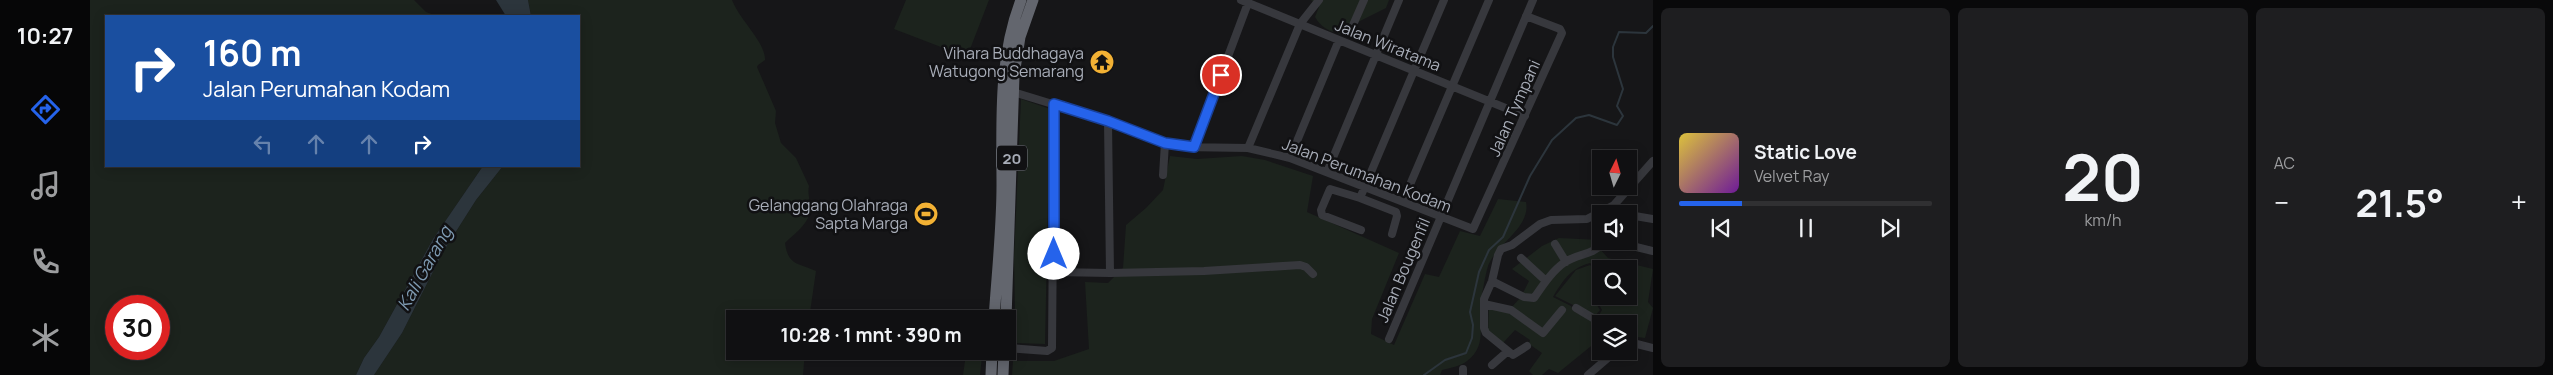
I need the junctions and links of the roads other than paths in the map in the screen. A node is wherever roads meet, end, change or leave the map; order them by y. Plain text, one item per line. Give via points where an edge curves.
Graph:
1 (1021, 0) edge
2 (1033, 0) edge
3 (1319, 0) edge
4 (1364, 0) edge
5 (1399, 0) edge
6 (1444, 0) edge
7 (1489, 0) edge
8 (1533, 0) edge
9 (1249, 2) edge
10 (1526, 16) junction
11 (1300, 24) junction
12 (1353, 25) dead end
13 (1339, 40) junction
14 (1376, 55) junction
15 (1413, 70) junction
16 (1452, 86) junction
17 (1013, 92) junction
18 (1490, 101) junction
19 (1054, 104) junction
20 (1526, 116) junction
21 (1108, 121) junction
22 (1165, 143) junction
23 (1194, 147) junction
24 (1248, 148) junction
25 (1290, 158) junction
26 (1653, 161) edge
27 (1327, 172) junction
28 (1163, 175) dead end
29 (1364, 186) junction
30 (1360, 198) junction
31 (1005, 201) junction
32 (1403, 201) junction
33 (1614, 205) edge
34 (1441, 216) junction
35 (1592, 216) edge
36 (1637, 216) edge
37 (1653, 219) edge
38 (1470, 229) joint
39 (1361, 230) dead end
40 (1392, 234) dead end
41 (1555, 244) dead end
42 (1637, 247) edge
43 (1598, 250) edge
44 (1653, 251) edge
45 (1522, 258) dead end
46 (1566, 262) junction
47 (1054, 272) junction
48 (1110, 273) junction
49 (1313, 274) dead end
50 (1492, 281) junction
51 (1546, 281) junction
52 (1484, 304) junction
53 (1576, 308) dead end
54 (995, 310) edge
55 (1006, 310) edge
56 (1562, 310) dead end
57 (1592, 317) edge
58 (1389, 339) dead end
59 (1637, 344) edge
60 (1527, 346) dead end
61 (1653, 348) edge
62 (1016, 349) edge
63 (1508, 351) junction
64 (991, 360) edge
65 (1004, 360) edge
66 (1606, 360) edge
67 (1492, 365) dead end
68 (990, 375) edge
69 (1003, 375) edge
70 (1588, 375) edge

1 - 31 highway, 20 via 1010,34 1004,74
2 - 17 highway, 20 via 1016,57
3 - 11 street
4 - 12 street
5 - 14 street
6 - 15 street
7 - 16 street
8 - 10 street, Jalan Bougenfil
9 - 11 street, Jalan Wiratama
9 - 23 street
10 - 18 street, Jalan Bougenfil
10 - 20 street, Jalan Tympani via 1560,29 1562,33
11 - 13 street, Jalan Wiratama
11 - 24 street
13 - 14 street, Jalan Wiratama
13 - 25 street
14 - 15 street, Jalan Wiratama
14 - 27 street
15 - 16 street, Jalan Wiratama
15 - 29 street
16 - 18 street, Jalan Wiratama
16 - 32 street
17 - 19 street, Jalan Perumahan Kodam
17 - 31 highway, 20
18 - 20 street, Jalan Wiratama
18 - 34 street, Jalan Bougenfil
19 - 21 street, Jalan Perumahan Kodam
19 - 47 street
20 - 38 street, Jalan Tympani via 1476,227
21 - 22 street, Jalan Perumahan Kodam
21 - 48 street
22 - 23 street, Jalan Perumahan Kodam
22 - 28 street
23 - 24 street, Jalan Perumahan Kodam
24 - 25 street, Jalan Perumahan Kodam
25 - 27 street, Jalan Perumahan Kodam
26 - 33 street
27 - 29 street, Jalan Perumahan Kodam
29 - 30 street
29 - 32 street, Jalan Perumahan Kodam
30 - 39 street via 1330,189 1320,210 1322,215
30 - 40 street via 1396,212
31 - 54 highway, 20
31 - 55 highway, 20
32 - 34 street, Jalan Perumahan Kodam
34 - 38 street, Jalan Perumahan Kodam
34 - 58 street, Jalan Bougenfil
35 - 50 street via 1551,220 1501,249
36 - 37 street
41 - 46 street
42 - 44 street
43 - 46 street
45 - 51 street
46 - 51 street
47 - 48 street
47 - 62 street via 1052,348 1048,351
48 - 49 street via 1300,265
50 - 51 street via 1531,299
50 - 52 street
52 - 56 street via 1511,310 1543,333
52 - 63 street via 1486,333
53 - 57 street
59 - 61 street
60 - 63 street via 1515,355
63 - 67 street
64 - 68 highway
65 - 69 highway
66 - 70 street

